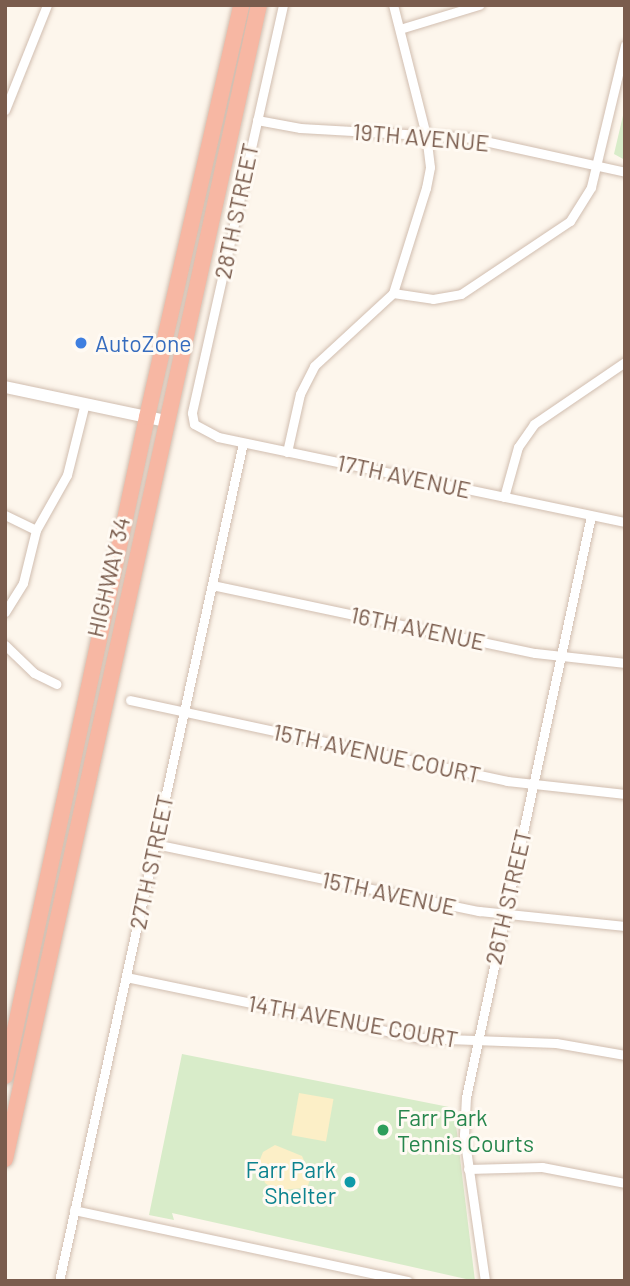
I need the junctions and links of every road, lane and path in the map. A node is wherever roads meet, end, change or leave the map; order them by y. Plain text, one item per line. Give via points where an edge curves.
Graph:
1 (47, 5) edge
2 (241, 5) edge
3 (259, 5) edge
4 (283, 5) edge
5 (393, 5) edge
6 (479, 5) edge
7 (400, 29) junction
8 (625, 45) edge
9 (5, 110) edge
10 (257, 120) junction
11 (426, 135) junction
12 (595, 165) junction
13 (625, 172) edge
14 (393, 293) junction
15 (625, 362) edge
16 (5, 387) edge
17 (85, 403) junction
18 (147, 417) junction
19 (192, 417) joint
20 (166, 421) junction
21 (243, 443) junction
22 (287, 452) junction
23 (504, 497) junction
24 (5, 514) edge
25 (592, 516) junction
26 (625, 522) edge
27 (36, 530) junction
28 (212, 585) junction
29 (5, 612) edge
30 (5, 645) edge
31 (561, 657) junction
32 (625, 663) edge
33 (57, 684) dead end
34 (130, 700) dead end
35 (184, 711) junction
36 (533, 785) junction
37 (625, 794) edge
38 (155, 844) junction
39 (504, 914) junction
40 (625, 926) edge
41 (125, 977) junction
42 (476, 1042) junction
43 (625, 1055) edge
44 (5, 1076) edge
45 (5, 1159) edge
46 (468, 1169) junction
47 (625, 1182) edge
48 (74, 1210) junction
49 (59, 1281) edge
50 (408, 1281) edge
51 (485, 1281) edge

1 - 9 street
2 - 18 highway, HIGHWAY 34
3 - 20 highway, HIGHWAY 34
4 - 10 street, 28TH STREET
5 - 7 street
6 - 7 street
7 - 11 street
8 - 12 street
10 - 11 street, 19TH AVENUE via 300,128
10 - 19 street, 28TH STREET
11 - 12 street, 19TH AVENUE via 471,138
11 - 14 street via 430,167 426,188
12 - 13 street, 19TH AVENUE
12 - 14 street via 587,197 570,221 473,288 441,299
14 - 22 street via 310,373 300,394
15 - 23 street via 534,424 518,447
16 - 17 main road
17 - 18 main road
17 - 27 street via 67,475
18 - 20 main road
18 - 44 highway, HIGHWAY 34
19 - 21 street, 17TH AVENUE via 204,433
20 - 45 highway, HIGHWAY 34
21 - 22 street, 17TH AVENUE
21 - 28 street, 27TH STREET
22 - 23 street, 17TH AVENUE
23 - 25 street, 17TH AVENUE
24 - 27 street
25 - 26 street, 17TH AVENUE
25 - 31 street, 26TH STREET
27 - 29 street via 23,583
28 - 31 street, 16TH AVENUE
28 - 35 street, 27TH STREET
30 - 33 street via 34,673
31 - 32 street, 16TH AVENUE
31 - 36 street, 26TH STREET
34 - 35 street, 15TH AVENUE COURT
35 - 36 street, 15TH AVENUE COURT
35 - 38 street, 27TH STREET
36 - 37 street, 15TH AVENUE COURT
36 - 39 street, 26TH STREET
38 - 39 street, 15TH AVENUE
38 - 41 street, 27TH STREET
39 - 40 street, 15TH AVENUE
39 - 42 street, 26TH STREET
41 - 42 street, 14TH AVENUE COURT via 420,1038
41 - 48 street, 27TH STREET
42 - 43 street, 14TH AVENUE COURT via 556,1043
42 - 46 street, 26TH STREET via 463,1116
46 - 47 street via 542,1167
46 - 51 street, 26TH STREET
48 - 49 street, 27TH STREET
48 - 50 street

